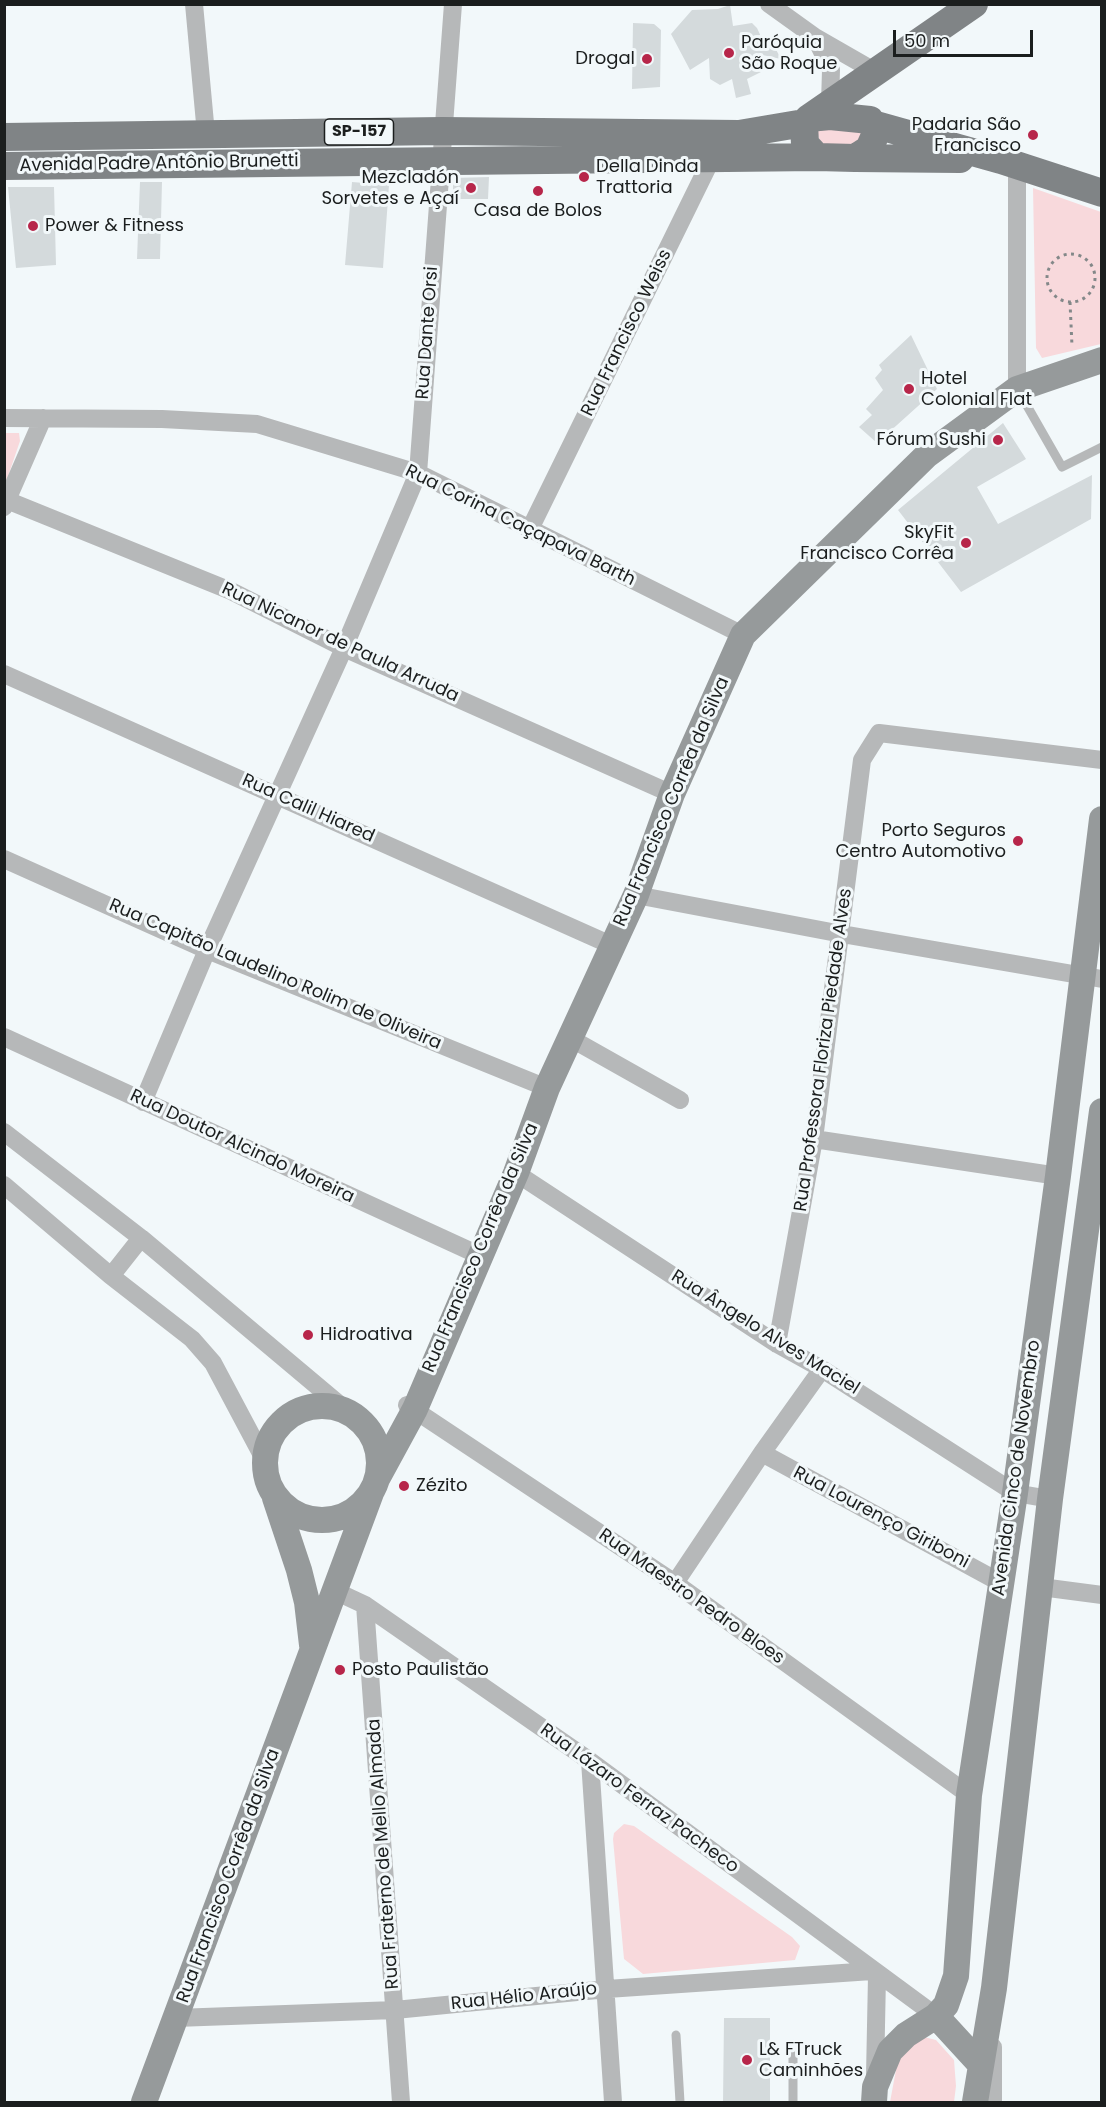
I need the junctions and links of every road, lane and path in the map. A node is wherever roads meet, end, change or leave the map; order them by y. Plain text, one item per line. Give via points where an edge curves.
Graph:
1 (194, 4) edge
2 (453, 4) edge
3 (769, 4) edge
4 (974, 4) edge
5 (815, 37) junction
6 (876, 72) junction
7 (814, 115) junction
8 (873, 122) junction
9 (442, 131) junction
10 (206, 134) junction
11 (4, 136) edge
12 (713, 146) junction
13 (817, 157) junction
14 (855, 158) junction
15 (440, 160) junction
16 (1009, 162) junction
17 (4, 166) edge
18 (1101, 193) edge
19 (1070, 302) junction
20 (1101, 360) edge
21 (1073, 369) junction
22 (1017, 389) junction
23 (4, 418) edge
24 (43, 418) junction
25 (1101, 447) edge
26 (418, 473) junction
27 (5, 502) edge
28 (530, 529) junction
29 (743, 635) junction
30 (344, 648) junction
31 (4, 674) edge
32 (1101, 760) edge
33 (672, 794) junction
34 (275, 795) junction
35 (1101, 819) edge
36 (4, 859) edge
37 (636, 895) junction
38 (842, 934) junction
39 (611, 945) junction
40 (207, 950) junction
41 (1093, 976) edge
42 (4, 1037) edge
43 (570, 1038) junction
44 (547, 1088) junction
45 (680, 1100) dead end
46 (143, 1102) junction
47 (1101, 1111) edge
48 (4, 1131) edge
49 (814, 1139) junction
50 (516, 1173) junction
51 (1058, 1176) junction
52 (4, 1185) edge
53 (141, 1238) junction
54 (481, 1256) junction
55 (111, 1276) junction
56 (777, 1344) junction
57 (822, 1369) junction
58 (415, 1401) junction
59 (352, 1414) junction
60 (762, 1453) junction
61 (264, 1459) junction
62 (374, 1485) junction
63 (1015, 1493) junction
64 (274, 1495) junction
65 (1050, 1499) junction
66 (300, 1571) junction
67 (675, 1583) junction
68 (1001, 1583) junction
69 (1041, 1587) junction
70 (336, 1591) junction
71 (1101, 1594) edge
72 (365, 1605) junction
73 (313, 1648) junction
74 (590, 1761) junction
75 (969, 1795) junction
76 (875, 1973) junction
77 (994, 1988) junction
78 (607, 1989) junction
79 (395, 2010) junction
80 (936, 2016) junction
81 (176, 2018) junction
82 (676, 2035) dead end
83 (793, 2053) dead end
84 (980, 2064) junction
85 (874, 2095) edge
86 (144, 2103) edge
87 (401, 2103) edge
88 (613, 2103) edge
89 (680, 2103) edge
90 (793, 2103) edge
91 (975, 2103) edge
92 (993, 2103) edge

1 - 10 street
2 - 9 street, Rua Dante Orsi
3 - 5 street
4 - 6 main road
5 - 6 street
5 - 7 street via 831,70
6 - 7 main road
6 - 8 main road via 865,100
7 - 8 main road, SP-157
7 - 12 main road, Avenida Padre Antônio Brunetti / SP-157
7 - 13 main road via 805,144
8 - 14 main road via 877,137 869,149
8 - 16 main road
9 - 10 main road, Avenida Padre Antônio Brunetti / SP-157
9 - 12 main road, Avenida Padre Antônio Brunetti / SP-157
9 - 15 street, Rua Dante Orsi
10 - 11 main road, Avenida Padre Antônio Brunetti / SP-157
12 - 13 main road, Avenida Padre Antônio Brunetti / SP-157
12 - 15 main road, Avenida Padre Antônio Brunetti / SP-157
12 - 28 street, Rua Francisco Weiss
13 - 14 main road, SP-157
14 - 16 main road
15 - 17 main road, Avenida Padre Antônio Brunetti / SP-157
15 - 26 street, Rua Dante Orsi
16 - 18 main road
16 - 22 street
19 - 19 path via 1088,295 1095,277 1085,259 1074,254 1053,262 1047,283 1052,293
19 - 21 path
20 - 21 main road, Rua Francisco Corrêa da Silva
21 - 22 main road, Rua Francisco Corrêa da Silva
22 - 25 lane via 1062,467
22 - 29 main road, Rua Francisco Corrêa da Silva via 927,455
23 - 24 street, Rua Corina Caçapava Barth
24 - 26 street, Rua Corina Caçapava Barth via 257,424
24 - 27 street
26 - 28 street, Rua Corina Caçapava Barth
26 - 30 street, Rua Dante Orsi
27 - 30 street, Rua Nicanor de Paula Arruda via 231,591
28 - 29 street, Rua Corina Caçapava Barth
29 - 33 main road, Rua Francisco Corrêa da Silva
30 - 33 street, Rua Nicanor de Paula Arruda
30 - 34 street, Rua Dante Orsi
31 - 34 street, Rua Calil Hiared
32 - 38 street, Rua Professora Floriza Piedade Alves via 879,733 862,760
33 - 37 main road, Rua Francisco Corrêa da Silva
34 - 39 street, Rua Calil Hiared
34 - 40 street, Rua Dante Orsi
35 - 41 main road, Avenida Cinco de Novembro
36 - 40 street, Rua Capitão Laudelino Rolim de Oliveira
37 - 38 street
37 - 39 main road, Rua Francisco Corrêa da Silva
38 - 41 street
38 - 49 street, Rua Professora Floriza Piedade Alves
39 - 43 main road, Rua Francisco Corrêa da Silva
40 - 44 street, Rua Capitão Laudelino Rolim de Oliveira
40 - 46 street, Rua Dante Orsi
41 - 51 main road, Avenida Cinco de Novembro
42 - 46 street, Rua Doutor Alcindo Moreira
43 - 44 main road, Rua Francisco Corrêa da Silva
43 - 45 street
44 - 50 main road, Rua Francisco Corrêa da Silva
46 - 54 street, Rua Doutor Alcindo Moreira
47 - 65 main road, Avenida Cinco de Novembro
48 - 53 street
49 - 51 street
49 - 56 street, Rua Professora Floriza Piedade Alves
50 - 54 main road, Rua Francisco Corrêa da Silva
50 - 56 street, Rua Ângelo Alves Maciel
51 - 63 main road, Avenida Cinco de Novembro
52 - 55 street
53 - 55 street
53 - 59 street
54 - 58 main road, Rua Francisco Corrêa da Silva
55 - 61 street via 192,1339 213,1363
56 - 57 street, Rua Ângelo Alves Maciel
57 - 60 street
57 - 63 street, Rua Ângelo Alves Maciel
58 - 59 main road via 392,1418
58 - 62 main road, Rua Francisco Corrêa da Silva
58 - 67 street, Rua Maestro Pedro Bloes
59 - 61 main road via 320,1406 293,1413 278,1425 268,1441
59 - 62 main road via 374,1438 378,1451
60 - 67 street
60 - 68 street, Rua Lourenço Giriboni
61 - 64 main road via 266,1478
62 - 64 main road via 358,1507 342,1517 323,1520 295,1513
62 - 70 main road, Rua Francisco Corrêa da Silva
63 - 65 street
63 - 68 main road, Avenida Cinco de Novembro
64 - 66 main road, Rua Francisco Corrêa da Silva
65 - 69 main road, Avenida Cinco de Novembro
66 - 70 main road
66 - 73 main road, Rua Francisco Corrêa da Silva
67 - 75 street, Rua Maestro Pedro Bloes
68 - 75 main road, Avenida Cinco de Novembro
69 - 71 street
69 - 77 main road, Avenida Cinco de Novembro
70 - 72 street, Rua Lázaro Ferraz Pacheco
70 - 73 main road, Rua Francisco Corrêa da Silva
72 - 74 street, Rua Lázaro Ferraz Pacheco
72 - 79 street, Rua Fraterno de Mello Almada
73 - 81 main road, Rua Francisco Corrêa da Silva
74 - 76 street, Rua Lázaro Ferraz Pacheco
74 - 78 street
75 - 80 main road, Avenida Cinco de Novembro via 956,1976 946,2005
76 - 78 street, Rua Hélio Araújo
76 - 80 street, Rua Lázaro Ferraz Pacheco
76 - 85 street, Avenida Cinco de Novembro
77 - 84 main road, Avenida Cinco de Novembro
77 - 92 street, Avenida Cinco de Novembro
78 - 79 street, Rua Hélio Araújo
78 - 88 street
79 - 81 street, Rua Hélio Araújo
79 - 87 street, Rua Fraterno de Mello Almada
80 - 84 main road
80 - 85 main road, Avenida Cinco de Novembro via 906,2035 890,2051
81 - 86 main road, Rua Francisco Corrêa da Silva
82 - 89 lane
83 - 90 lane
84 - 91 main road, Avenida Cinco de Novembro

